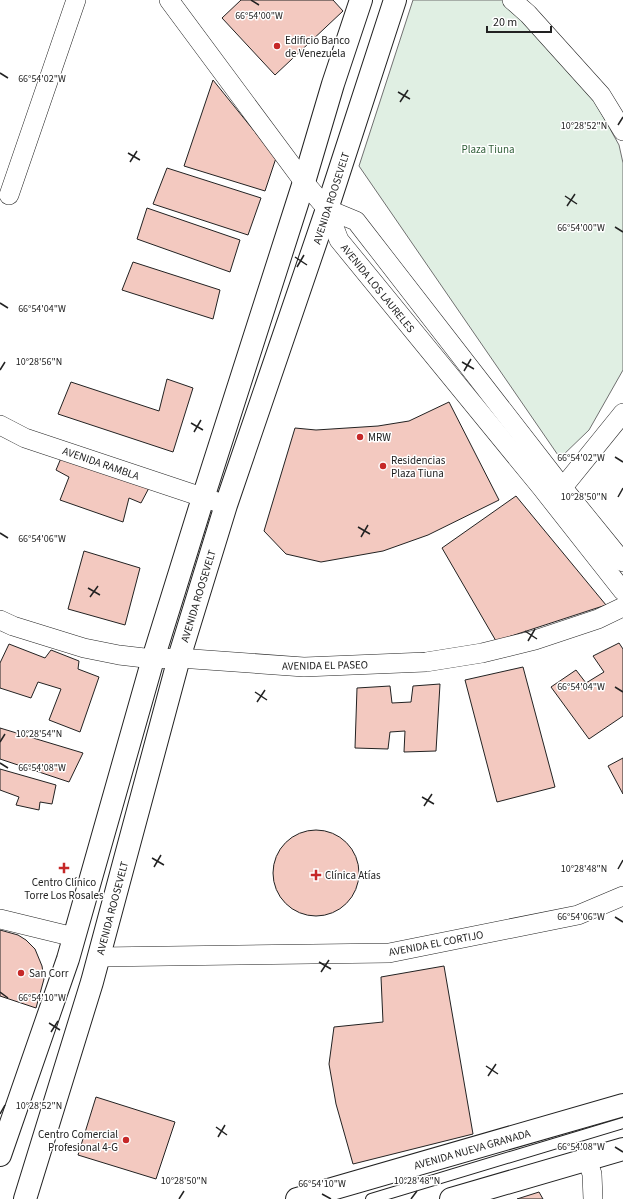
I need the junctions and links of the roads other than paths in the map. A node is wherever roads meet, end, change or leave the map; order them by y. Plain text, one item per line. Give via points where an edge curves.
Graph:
1 (76, 0) edge
2 (169, 0) edge
3 (361, 0) edge
4 (395, 0) edge
5 (512, 0) edge
6 (623, 131) edge
7 (304, 182) junction
8 (9, 195) dead end
9 (327, 209) junction
10 (623, 413) edge
11 (0, 425) edge
12 (558, 494) junction
13 (203, 498) junction
14 (226, 505) junction
15 (623, 562) edge
16 (623, 591) edge
17 (623, 607) edge
18 (0, 620) edge
19 (179, 658) junction
20 (154, 659) junction
21 (623, 896) edge
22 (0, 919) edge
23 (74, 937) junction
24 (99, 957) junction
25 (68, 959) junction
26 (72, 1007) junction
27 (623, 1104) edge
28 (623, 1123) edge
29 (623, 1149) edge
30 (0, 1155) edge
31 (587, 1159) junction
32 (10, 1199) edge
33 (24, 1199) edge
34 (297, 1199) edge
35 (371, 1199) edge
36 (451, 1199) edge
37 (593, 1199) edge

1 - 8 street
2 - 7 street
3 - 7 street
4 - 9 street, AVENIDA ROOSEVELT
5 - 6 street via 601,94
7 - 9 street
7 - 13 street
9 - 12 street, AVENIDA LOS LAURELES via 339,240
9 - 12 street, AVENIDA LOS LAURELES via 356,221
9 - 14 street, AVENIDA ROOSEVELT
10 - 12 street
11 - 13 street, AVENIDA RAMBLA via 25,438
12 - 15 street, AVENIDA LOS LAURELES
12 - 16 street, AVENIDA LOS LAURELES
13 - 14 street, AVENIDA RAMBLA
13 - 20 street
14 - 19 street, AVENIDA ROOSEVELT
17 - 19 street, AVENIDA EL PASEO via 598,619 535,640 482,653 426,662 304,667
18 - 20 street, AVENIDA EL PASEO via 84,648 119,656
19 - 20 street, AVENIDA EL PASEO
19 - 24 street, AVENIDA ROOSEVELT
20 - 23 street
21 - 24 street, AVENIDA EL CORTIJO via 578,915 389,953
22 - 23 street
23 - 25 street
24 - 26 street
24 - 33 street, AVENIDA ROOSEVELT
25 - 26 street
25 - 30 street
26 - 32 street
27 - 34 street, AVENIDA NUEVA GRANADA
28 - 35 lane
29 - 31 street
31 - 36 street
31 - 37 street via 592,1174

